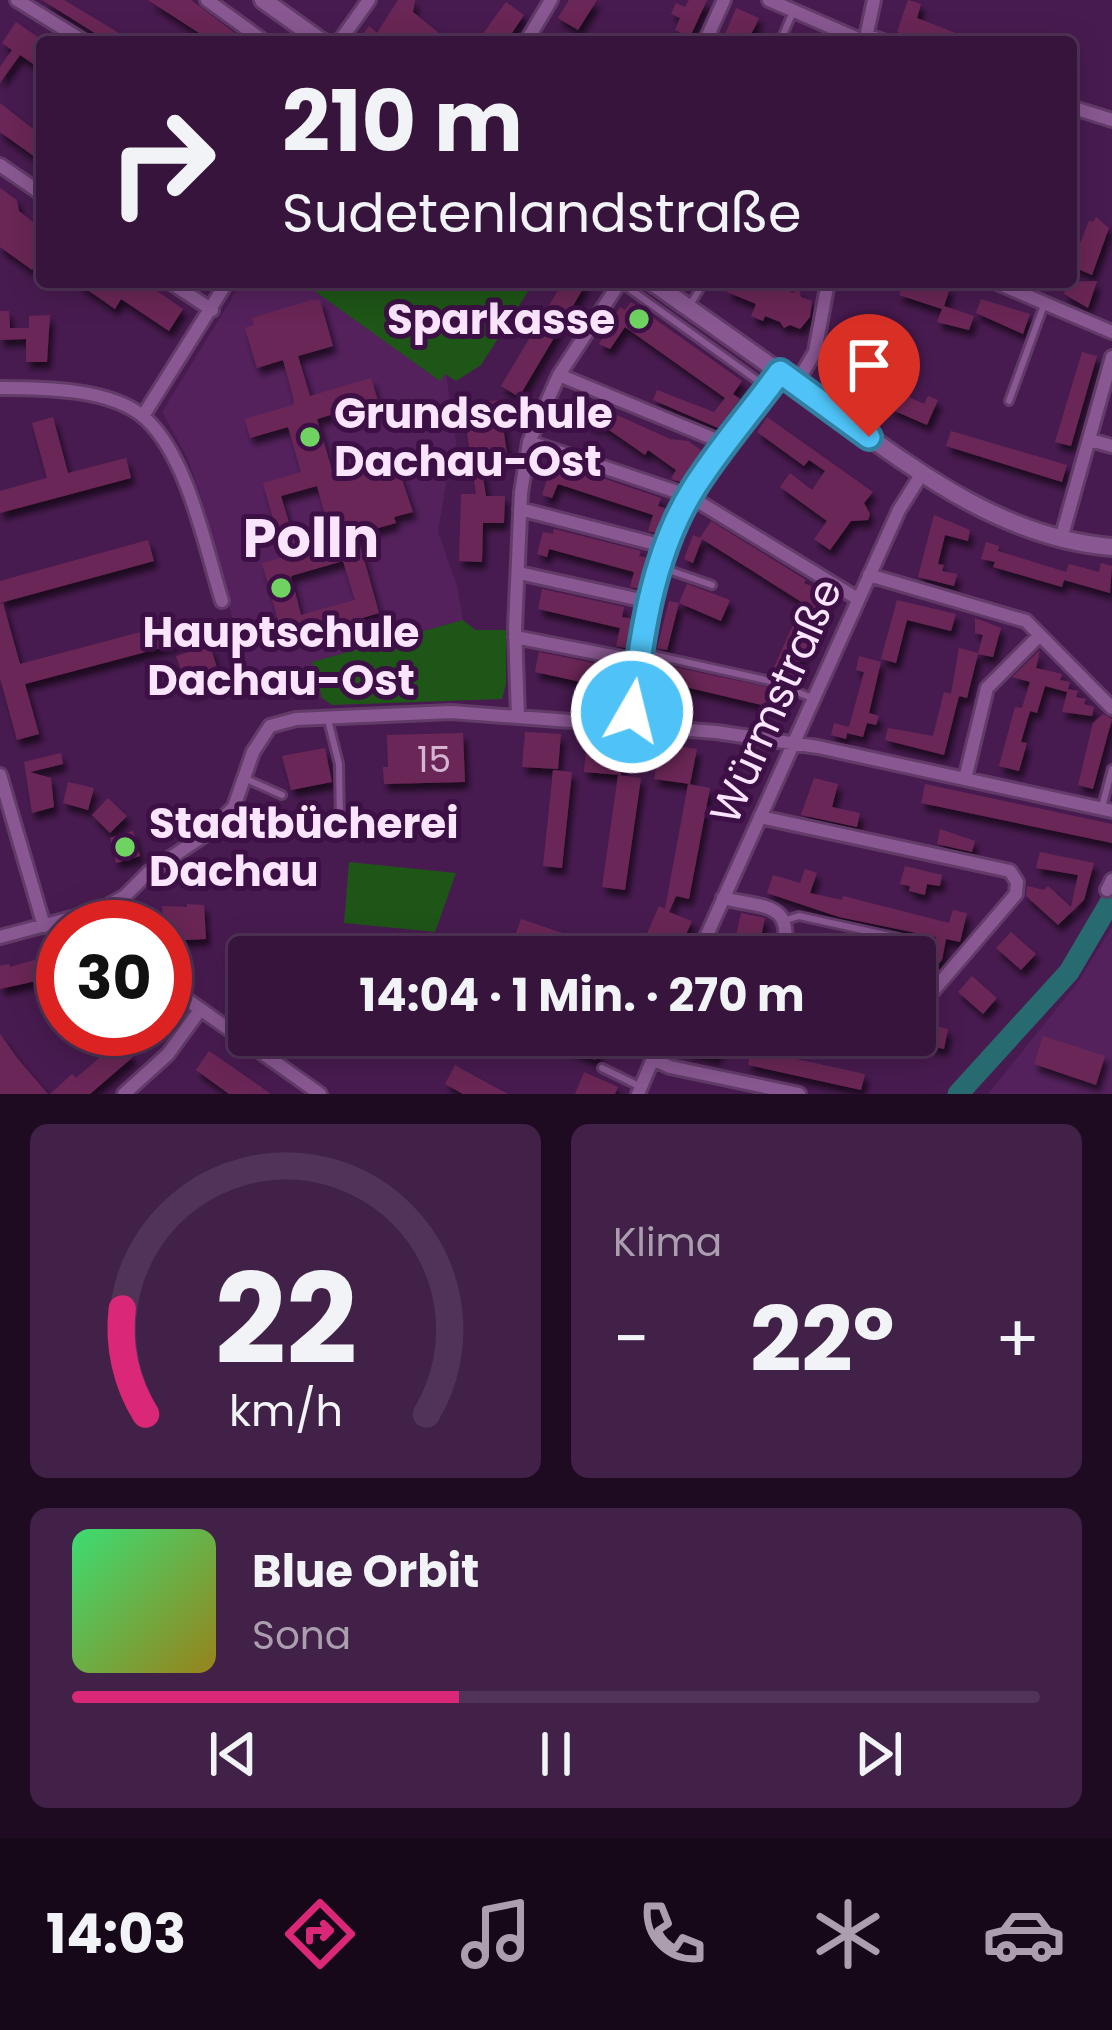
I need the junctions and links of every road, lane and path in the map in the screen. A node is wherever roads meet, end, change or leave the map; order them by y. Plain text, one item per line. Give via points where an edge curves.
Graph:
1 (16, 0) edge
2 (207, 0) edge
3 (263, 0) edge
4 (369, 0) edge
5 (551, 0) edge
6 (724, 0) edge
7 (769, 0) edge
8 (874, 0) edge
9 (793, 10) junction
10 (75, 36) edge
11 (257, 36) edge
12 (314, 36) edge
13 (343, 36) edge
14 (530, 36) edge
15 (708, 36) edge
16 (782, 36) edge
17 (858, 36) edge
18 (867, 36) edge
19 (1077, 109) edge
20 (1112, 120) edge
21 (0, 165) edge
22 (36, 190) edge
23 (179, 288) edge
24 (224, 288) edge
25 (616, 288) edge
26 (629, 288) edge
27 (660, 288) edge
28 (700, 288) edge
29 (827, 288) edge
30 (1008, 288) edge
31 (1044, 305) junction
32 (688, 308) junction
33 (212, 310) junction
34 (1112, 332) edge
35 (1112, 357) edge
36 (559, 375) junction
37 (774, 380) junction
38 (796, 384) junction
39 (0, 388) edge
40 (1009, 401) dead end
41 (143, 416) junction
42 (1090, 440) junction
43 (529, 442) junction
44 (724, 443) junction
45 (1112, 446) edge
46 (922, 475) junction
47 (689, 496) junction
48 (520, 509) junction
49 (1060, 539) junction
50 (1112, 547) edge
51 (667, 548) junction
52 (660, 568) junction
53 (519, 573) junction
54 (869, 575) junction
55 (712, 585) dead end
56 (859, 599) junction
57 (222, 601) dead end
58 (650, 602) junction
59 (1040, 635) junction
60 (515, 637) junction
61 (639, 656) junction
62 (770, 681) dead end
63 (779, 685) dead end
64 (815, 699) junction
65 (1112, 708) edge
66 (328, 717) junction
67 (518, 717) junction
68 (630, 724) junction
69 (794, 744) junction
70 (1112, 770) edge
71 (0, 775) edge
72 (244, 778) junction
73 (965, 779) junction
74 (282, 795) dead end
75 (1107, 810) edge
76 (760, 817) junction
77 (340, 823) dead end
78 (723, 898) junction
79 (36, 900) edge
80 (118, 900) edge
81 (786, 920) junction
82 (36, 928) edge
83 (706, 936) edge
84 (787, 936) edge
85 (890, 936) edge
86 (0, 938) edge
87 (936, 987) edge
88 (192, 1004) edge
89 (200, 1010) junction
90 (654, 1056) edge
91 (653, 1059) junction
92 (602, 1068) dead end
93 (640, 1091) edge
94 (124, 1094) edge
95 (320, 1094) edge
96 (799, 1094) edge

1 - 10 street
2 - 11 street
3 - 12 street
4 - 13 street
5 - 14 street
6 - 15 street
7 - 9 street
8 - 18 street
9 - 16 lane
9 - 17 street
19 - 20 street
21 - 22 street
23 - 33 street
24 - 33 street
25 - 36 street
26 - 37 lane
27 - 32 street
28 - 32 lane
29 - 38 street via 815,352
30 - 31 street
31 - 34 street
31 - 40 lane
32 - 37 street
33 - 41 street
35 - 42 street
36 - 43 street
36 - 44 street
37 - 38 street
37 - 44 street
38 - 46 street
39 - 41 street via 69,390
41 - 57 street via 180,472
42 - 45 street
42 - 49 street
43 - 47 street
43 - 48 street
44 - 47 street
46 - 49 street
46 - 54 street, Würmstraße
47 - 51 street
47 - 56 street
48 - 51 street
48 - 53 street
49 - 50 street
51 - 52 street
52 - 55 lane
52 - 58 street
53 - 58 street
53 - 60 street
54 - 56 street, Würmstraße
54 - 59 street via 1026,620
56 - 64 street, Würmstraße
58 - 61 street
59 - 65 street
59 - 73 street via 987,688
60 - 61 street
60 - 67 street
61 - 62 lane
61 - 68 street
63 - 64 lane
64 - 69 street, Würmstraße
66 - 67 street
66 - 72 street via 271,726
66 - 77 lane
67 - 68 street
68 - 69 street
69 - 73 street
69 - 76 street, Würmstraße
70 - 75 lane
71 - 79 street
72 - 74 lane
72 - 80 street via 234,807 209,832
73 - 75 street
76 - 78 street, Würmstraße
76 - 87 street via 1010,871 1016,894
78 - 81 street
78 - 83 street, Würmstraße
81 - 84 street
81 - 85 lane
82 - 86 street
88 - 89 street
89 - 94 street
89 - 95 street
90 - 91 street
91 - 93 street
91 - 96 street
92 - 93 lane

